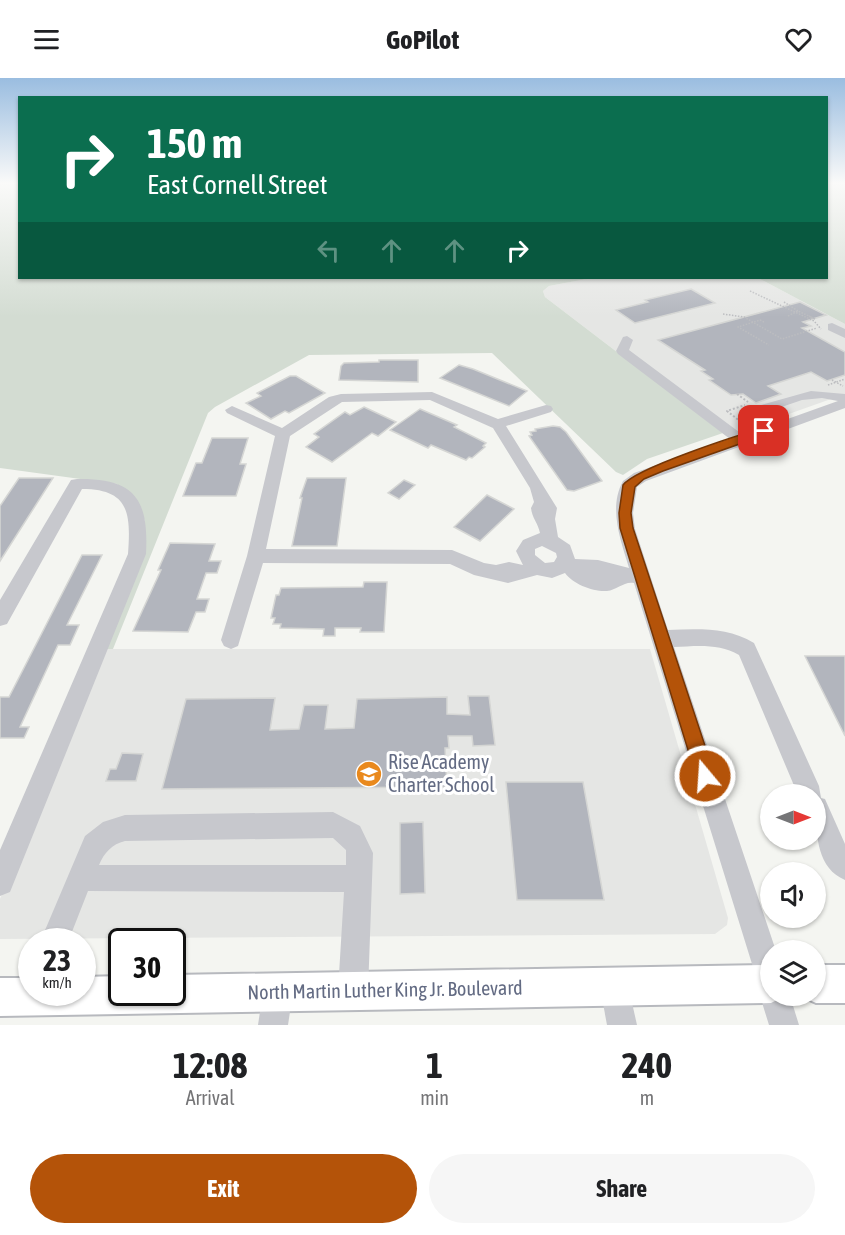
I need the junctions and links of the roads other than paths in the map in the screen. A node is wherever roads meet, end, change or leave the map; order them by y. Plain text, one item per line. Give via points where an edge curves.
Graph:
1 (827, 329) road end
2 (845, 334) edge
3 (627, 340) dead end
4 (845, 398) edge
5 (845, 403) edge
6 (546, 409) dead end
7 (232, 410) dead end
8 (496, 424) junction
9 (764, 431) junction
10 (283, 434) junction
11 (736, 441) junction
12 (550, 540) junction
13 (256, 556) junction
14 (567, 564) junction
15 (528, 570) junction
16 (633, 577) junction
17 (0, 618) edge
18 (662, 639) junction
19 (231, 640) dead end
20 (805, 784) edge
21 (826, 831) edge
22 (845, 867) edge
23 (80, 879) junction
24 (359, 879) junction
25 (0, 882) edge
26 (60, 928) edge
27 (760, 948) edge
28 (760, 983) edge
29 (826, 984) edge
30 (845, 984) edge
31 (615, 987) junction
32 (353, 991) junction
33 (96, 1000) edge
34 (778, 1006) edge
35 (275, 1008) edge
36 (622, 1025) edge
37 (784, 1025) edge

1 - 2 street
3 - 11 street via 622,351
4 - 9 street via 810,394 759,410 755,419
5 - 9 street
6 - 8 street
7 - 10 street
8 - 10 street via 432,396 341,398
8 - 12 street via 538,488
9 - 11 street
10 - 13 street
11 - 16 street via 658,469 629,485 625,513
12 - 14 street via 563,548
12 - 15 street via 534,541 526,548
13 - 15 street via 452,557 481,570
13 - 19 street
14 - 15 street via 556,569
14 - 16 street via 582,563
16 - 18 street
17 - 25 street via 77,484 112,486 128,499 135,515 137,554
18 - 20 street via 723,639 747,649
18 - 27 street
21 - 22 street
23 - 24 street
23 - 24 street via 94,845 112,831 125,828 333,825 356,838
23 - 26 street
24 - 32 street
28 - 31 main road, North Martin Luther King Jr. Boulevard
29 - 30 main road
31 - 32 main road, North Martin Luther King Jr. Boulevard
31 - 36 street
32 - 35 main road, North Martin Luther King Jr. Boulevard
33 - 35 main road, North Martin Luther King Jr. Boulevard
34 - 37 street

